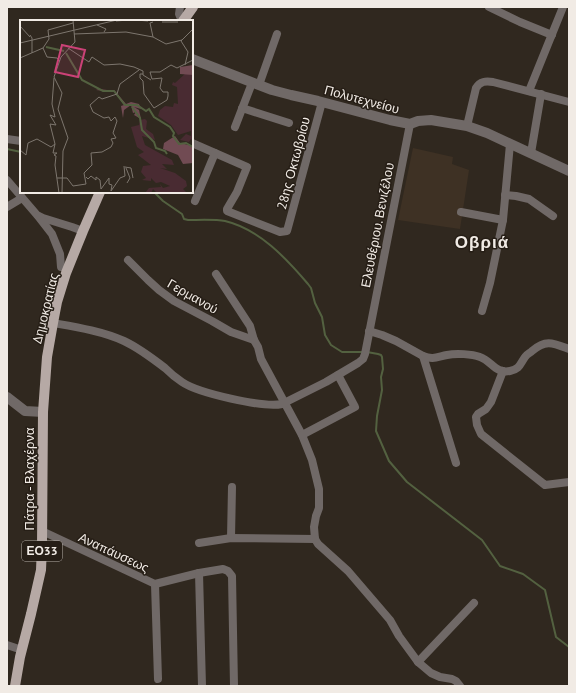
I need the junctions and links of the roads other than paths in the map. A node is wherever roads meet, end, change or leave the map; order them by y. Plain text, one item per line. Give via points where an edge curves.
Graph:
1 (180, 7) edge
2 (193, 7) edge
3 (489, 7) edge
4 (563, 7) edge
5 (182, 20) edge
6 (183, 20) edge
7 (277, 34) dead end
8 (552, 34) junction
9 (193, 59) edge
10 (255, 84) junction
11 (529, 91) junction
12 (541, 94) junction
13 (322, 102) junction
14 (569, 102) edge
15 (242, 108) junction
16 (289, 123) dead end
17 (410, 124) junction
18 (466, 126) junction
19 (235, 127) dead end
20 (7, 138) edge
21 (20, 141) edge
22 (193, 143) edge
23 (510, 144) junction
24 (215, 153) junction
25 (531, 154) junction
26 (569, 171) edge
27 (7, 180) edge
28 (100, 193) edge
29 (505, 195) junction
30 (22, 198) junction
31 (195, 201) dead end
32 (7, 207) edge
33 (461, 212) dead end
34 (37, 215) junction
35 (552, 216) dead end
36 (503, 220) junction
37 (83, 231) junction
38 (128, 260) dead end
39 (61, 267) dead end
40 (216, 274) dead end
41 (482, 311) dead end
42 (53, 323) junction
43 (369, 331) junction
44 (254, 340) junction
45 (569, 349) edge
46 (423, 356) junction
47 (503, 371) junction
48 (338, 375) junction
49 (7, 397) edge
50 (285, 403) junction
51 (42, 412) junction
52 (302, 435) junction
53 (456, 463) dead end
54 (569, 482) edge
55 (232, 487) dead end
56 (42, 531) junction
57 (231, 538) junction
58 (315, 539) junction
59 (199, 543) dead end
60 (199, 573) junction
61 (155, 584) junction
62 (474, 603) dead end
63 (7, 645) edge
64 (22, 650) junction
65 (418, 662) junction
66 (158, 679) dead end
67 (15, 686) edge
68 (202, 686) edge
69 (234, 686) edge
70 (460, 686) edge

1 - 5 street
2 - 6 main road
3 - 8 street
4 - 8 street
7 - 10 street
8 - 11 street
9 - 10 street, Πολυτεχνείου
10 - 13 street, Πολυτεχνείου
10 - 15 street
11 - 12 street
11 - 18 street via 493,82 481,83 477,86
12 - 14 street
12 - 25 street
13 - 17 street, Πολυτεχνείου
13 - 24 street, 28ης Οκτωβρίου via 287,231 280,232 227,211 248,167
15 - 16 street
15 - 19 street
17 - 18 street, Πολυτεχνείου via 431,120
17 - 43 street, Ελευθέριου. Βενιζέλου
18 - 23 street, Πολυτεχνείου
20 - 21 street
22 - 24 street
23 - 25 street, Πολυτεχνείου
23 - 29 street
24 - 31 street
25 - 26 street, Πολυτεχνείου
27 - 30 street
28 - 37 main road, Δημοκρατίας / ΕΟ33
29 - 35 street via 529,199
29 - 36 street
30 - 32 street
30 - 34 street
33 - 36 street
34 - 37 street
34 - 39 street via 52,234 60,254
36 - 41 street
37 - 42 main road, Δημοκρατίας / ΕΟ33 via 62,285
38 - 44 street, Γερμανού via 174,302 231,332
40 - 44 street via 250,326
42 - 50 street via 124,340 183,383 196,388 245,402 275,405
42 - 51 main road, Δημοκρατίας / ΕΟ33
43 - 46 street via 389,338
43 - 48 street, Ελευθέριου. Βενιζέλου via 363,359
44 - 50 street via 261,359
45 - 47 street via 553,344 541,344 526,355 519,367
46 - 47 street via 429,358 450,354 475,355
46 - 53 street
47 - 54 street via 491,402 476,417 481,434 545,485
48 - 50 street
48 - 52 street via 355,407
49 - 51 street via 25,411
50 - 52 street
51 - 56 main road, Πάτρα - Βλαχέρνα / ΕΟ33
52 - 58 street via 315,468 319,489
55 - 57 street
56 - 61 street, Αναπάυσεως
56 - 64 main road, Πάτρα - Βλαχέρνα / ΕΟ33 via 41,570
57 - 58 street
57 - 59 street
58 - 65 street via 348,571 390,620
60 - 61 street, Αναπάυσεως
60 - 68 street
60 - 69 street, Αναπάυσεως via 223,569 232,576
61 - 66 street
62 - 65 street
63 - 64 street
64 - 67 main road, Πάτρα - Βλαχέρνα / ΕΟ33
65 - 70 street via 431,673 452,678

